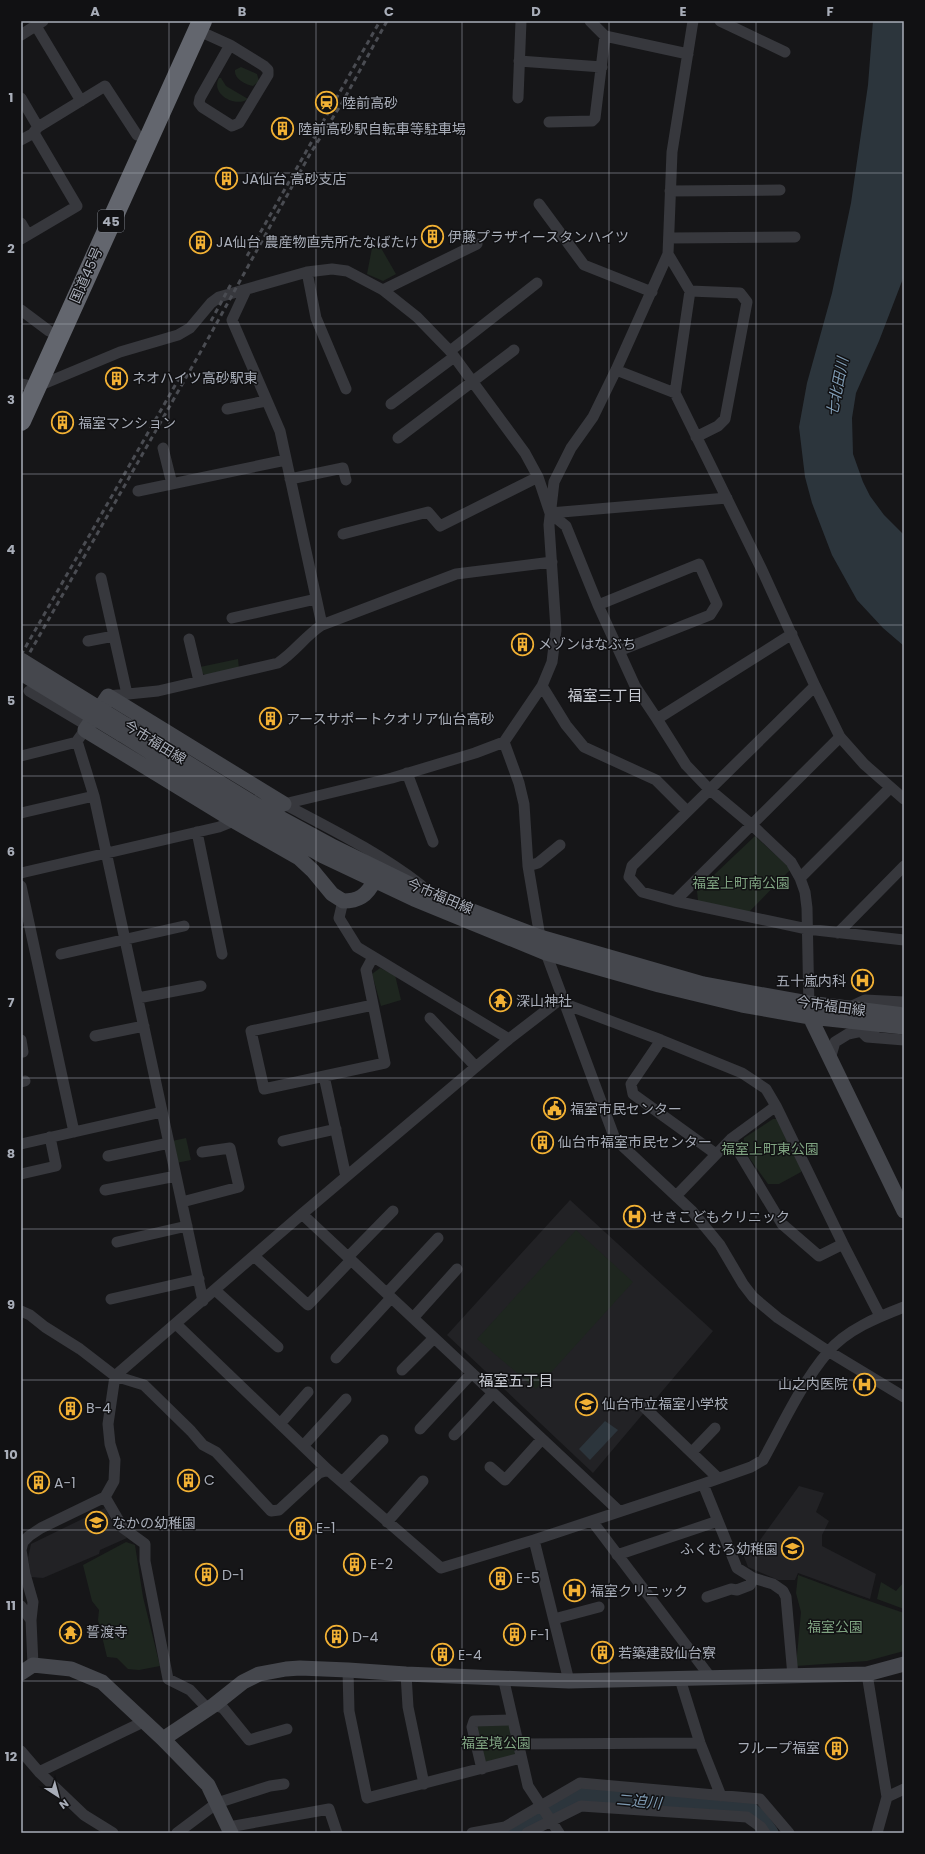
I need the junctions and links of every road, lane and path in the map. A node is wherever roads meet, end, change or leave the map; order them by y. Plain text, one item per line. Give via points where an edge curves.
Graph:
1 (521, 21) edge
2 (590, 21) edge
3 (693, 21) edge
4 (720, 21) edge
5 (40, 23) edge
6 (194, 23) edge
7 (21, 35) edge
8 (606, 36) junction
9 (230, 45) junction
10 (785, 52) dead end
11 (688, 54) junction
12 (519, 61) junction
13 (602, 68) junction
14 (21, 98) edge
15 (518, 98) dead end
16 (81, 101) junction
17 (549, 122) dead end
18 (36, 130) junction
19 (137, 135) junction
20 (21, 140) edge
21 (780, 190) dead end
22 (670, 191) junction
23 (539, 204) dead end
24 (21, 223) edge
25 (25, 237) edge
26 (670, 238) junction
27 (795, 238) dead end
28 (477, 244) dead end
29 (668, 254) junction
30 (307, 272) junction
31 (537, 283) dead end
32 (246, 290) junction
33 (383, 290) junction
34 (690, 291) junction
35 (652, 292) junction
36 (21, 310) edge
37 (49, 331) junction
38 (514, 350) dead end
39 (452, 354) junction
40 (616, 370) junction
41 (472, 383) junction
42 (26, 387) edge
43 (346, 389) dead end
44 (675, 393) junction
45 (266, 401) junction
46 (391, 404) dead end
47 (227, 409) dead end
48 (21, 421) edge
49 (696, 437) junction
50 (398, 438) dead end
51 (163, 448) dead end
52 (286, 460) junction
53 (538, 477) junction
54 (290, 479) junction
55 (346, 480) dead end
56 (172, 484) junction
57 (138, 491) dead end
58 (727, 498) junction
59 (550, 513) junction
60 (343, 534) dead end
61 (552, 562) junction
62 (101, 578) dead end
63 (316, 599) junction
64 (598, 605) junction
65 (232, 618) dead end
66 (322, 625) junction
67 (792, 634) junction
68 (114, 636) junction
69 (189, 639) dead end
70 (88, 641) dead end
71 (619, 651) junction
72 (21, 660) edge
73 (21, 673) edge
74 (199, 681) junction
75 (542, 686) junction
76 (815, 686) junction
77 (29, 691) dead end
78 (127, 694) junction
79 (108, 696) junction
80 (657, 720) junction
81 (123, 729) junction
82 (84, 732) junction
83 (840, 738) junction
84 (504, 742) junction
85 (21, 756) edge
86 (407, 773) junction
87 (890, 788) junction
88 (709, 789) junction
89 (94, 796) junction
90 (904, 799) edge
91 (284, 804) junction
92 (687, 811) junction
93 (21, 813) edge
94 (234, 821) junction
95 (752, 825) junction
96 (197, 832) junction
97 (433, 842) dead end
98 (560, 845) dead end
99 (106, 853) junction
100 (528, 866) junction
101 (904, 866) edge
102 (21, 873) edge
103 (800, 878) junction
104 (374, 881) junction
105 (21, 886) edge
106 (436, 896) junction
107 (342, 901) junction
108 (675, 901) junction
109 (184, 926) dead end
110 (807, 929) junction
111 (838, 933) junction
112 (540, 937) junction
113 (125, 940) junction
114 (904, 940) edge
115 (546, 953) junction
116 (61, 954) dead end
117 (222, 954) dead end
118 (373, 956) junction
119 (201, 986) dead end
120 (138, 998) junction
121 (564, 1001) junction
122 (904, 1002) edge
123 (373, 1005) junction
124 (846, 1009) junction
125 (809, 1010) junction
126 (904, 1015) edge
127 (430, 1018) dead end
128 (144, 1026) junction
129 (897, 1026) edge
130 (860, 1030) junction
131 (95, 1036) dead end
132 (509, 1039) junction
133 (21, 1040) edge
134 (661, 1040) junction
135 (904, 1040) edge
136 (23, 1052) dead end
137 (830, 1059) junction
138 (476, 1067) junction
139 (324, 1076) junction
140 (776, 1106) junction
141 (162, 1112) junction
142 (336, 1129) junction
143 (74, 1132) junction
144 (50, 1137) junction
145 (731, 1139) junction
146 (283, 1141) dead end
147 (169, 1143) junction
148 (21, 1144) edge
149 (202, 1152) dead end
150 (716, 1154) junction
151 (108, 1156) dead end
152 (21, 1174) edge
153 (176, 1176) junction
154 (346, 1177) junction
155 (105, 1190) dead end
156 (676, 1196) junction
157 (182, 1202) junction
158 (393, 1211) dead end
159 (904, 1211) edge
160 (302, 1214) junction
161 (187, 1226) junction
162 (438, 1238) dead end
163 (117, 1242) dead end
164 (843, 1244) junction
165 (254, 1256) junction
166 (349, 1258) junction
167 (457, 1269) dead end
168 (199, 1279) junction
169 (215, 1290) junction
170 (389, 1296) junction
171 (111, 1299) dead end
172 (203, 1301) junction
173 (904, 1307) edge
174 (21, 1311) edge
175 (880, 1316) junction
176 (413, 1318) junction
177 (176, 1324) junction
178 (434, 1338) junction
179 (278, 1347) dead end
180 (828, 1351) junction
181 (336, 1358) dead end
182 (402, 1370) dead end
183 (472, 1373) junction
184 (115, 1376) junction
185 (308, 1392) dead end
186 (493, 1393) junction
187 (904, 1397) edge
188 (346, 1399) dead end
189 (644, 1407) dead end
190 (280, 1424) junction
191 (715, 1428) dead end
192 (420, 1429) dead end
193 (454, 1435) dead end
194 (542, 1439) junction
195 (383, 1440) dead end
196 (303, 1446) junction
197 (692, 1452) junction
198 (490, 1467) dead end
199 (328, 1470) junction
200 (718, 1478) junction
201 (423, 1481) dead end
202 (342, 1482) junction
203 (703, 1484) junction
204 (105, 1497) junction
205 (619, 1511) junction
206 (592, 1521) junction
207 (718, 1521) junction
208 (387, 1522) junction
209 (534, 1540) junction
210 (617, 1555) junction
211 (753, 1578) junction
212 (707, 1597) dead end
213 (21, 1606) edge
214 (599, 1607) dead end
215 (554, 1619) junction
216 (31, 1620) junction
217 (904, 1664) edge
218 (27, 1669) edge
219 (348, 1670) junction
220 (406, 1674) junction
221 (866, 1674) junction
222 (793, 1676) junction
223 (503, 1677) junction
224 (711, 1678) junction
225 (680, 1679) junction
226 (569, 1681) junction
227 (211, 1707) junction
228 (513, 1720) junction
229 (143, 1722) junction
230 (287, 1729) dead end
231 (162, 1739) junction
232 (700, 1743) junction
233 (518, 1744) junction
234 (21, 1751) edge
235 (521, 1758) junction
236 (482, 1768) junction
237 (39, 1772) junction
238 (284, 1784) dead end
239 (424, 1784) junction
240 (904, 1789) edge
241 (721, 1796) junction
242 (887, 1797) junction
243 (217, 1803) junction
244 (541, 1806) junction
245 (550, 1821) junction
246 (230, 1830) edge
247 (113, 1833) edge
248 (177, 1833) edge
249 (336, 1833) edge
250 (472, 1833) edge
251 (528, 1833) edge
252 (559, 1833) edge
253 (765, 1833) edge
254 (789, 1833) edge
255 (877, 1833) edge

1 - 12 street
2 - 8 street
3 - 11 street
4 - 10 street
5 - 7 street
5 - 16 street
6 - 9 street
6 - 19 highway, 国道45号 / 45
6 - 42 highway, 国道45号 / 45
8 - 11 street
8 - 13 street
9 - 9 street via 268,70 268,75 236,126 232,126 199,103
11 - 22 street via 672,152
12 - 13 street
12 - 15 street
13 - 17 street via 595,118 592,121
14 - 18 street
16 - 18 street
16 - 19 street via 105,86
18 - 20 street
18 - 25 street via 77,206
19 - 37 highway, 国道45号 / 45
21 - 22 street
22 - 26 street
23 - 35 street via 584,266
24 - 25 street
26 - 27 street
26 - 29 street
28 - 33 street
29 - 34 street
29 - 35 street
30 - 32 street
30 - 33 street via 347,272
30 - 43 street via 316,318
31 - 39 street
32 - 42 street via 219,297 190,328 178,335 120,352
32 - 45 street via 232,320
33 - 39 street via 417,317
34 - 44 street
34 - 49 street via 740,293 747,302 725,419 718,426
35 - 40 street
36 - 37 street
37 - 42 highway, 国道45号 / 45
38 - 41 street
39 - 41 street
39 - 46 street
40 - 44 street
40 - 59 street via 554,482
41 - 50 street
41 - 53 street via 525,453
42 - 48 highway, 国道45号 / 45
44 - 49 street
45 - 47 street
45 - 52 street via 280,430
49 - 58 street
51 - 56 street
52 - 54 street
52 - 56 street
53 - 59 street
53 - 60 street via 440,526 428,512
54 - 55 street via 343,468
54 - 63 street
56 - 57 street
58 - 59 street
58 - 67 street
59 - 61 street
59 - 64 street via 566,526
61 - 66 street via 456,574
61 - 75 street via 556,630 552,662
62 - 68 street
63 - 65 street
63 - 66 street
64 - 71 street
64 - 71 street via 699,564 717,604 710,615
66 - 74 street via 307,635 292,654 278,663
67 - 76 street
67 - 80 street
68 - 70 street
68 - 78 street
69 - 74 street
71 - 80 street via 635,686
72 - 81 main road, 今市福田線, bridge
73 - 81 main road, 今市福田線, bridge
74 - 78 street
75 - 84 street
75 - 92 street via 566,725 584,747 656,780
76 - 83 street
76 - 88 street
77 - 82 street
78 - 79 street
79 - 82 main road
79 - 91 main road
80 - 88 street via 686,765
81 - 104 main road, 今市福田線 via 254,817
81 - 106 main road, 今市福田線 via 334,847
82 - 85 street
82 - 89 street
82 - 94 main road
83 - 87 street
83 - 95 street
84 - 86 street
84 - 100 street via 524,804
86 - 91 street
86 - 97 street
87 - 90 street
87 - 103 street
88 - 92 street
88 - 95 street
89 - 93 street
89 - 99 street
91 - 106 street via 373,851
92 - 108 street via 632,866 629,877 642,892
94 - 96 street
94 - 107 main road via 300,858 332,894
95 - 103 street via 791,862
95 - 108 street
96 - 99 street
96 - 117 street
98 - 100 street via 538,863
99 - 102 street
99 - 113 street
100 - 112 street
101 - 111 street
103 - 110 street via 805,892
104 - 107 main road via 361,899
104 - 115 main road, 今市福田線
105 - 143 street
106 - 112 main road, 今市福田線
107 - 118 street via 339,918 357,947
108 - 110 street
109 - 113 street
110 - 111 street
110 - 125 street
111 - 114 street
112 - 115 street
112 - 125 main road, 今市福田線 via 703,984
113 - 116 street
113 - 120 street
115 - 121 street
115 - 125 main road, 今市福田線 via 659,986 742,1005
118 - 123 street via 366,970
118 - 132 street
119 - 120 street
120 - 128 street
121 - 132 street
121 - 134 street
121 - 156 street via 614,1139
122 - 124 street via 865,1000
123 - 139 street via 385,1063
123 - 139 street via 251,1031 264,1089
124 - 125 main road, 今市福田線
124 - 126 main road, 今市福田線
125 - 129 main road, 今市福田線
125 - 137 main road
127 - 138 street
128 - 131 street
128 - 141 street
129 - 130 street
130 - 135 street via 866,1037
130 - 137 street via 835,1042
132 - 138 street
133 - 136 street
134 - 140 street via 742,1073 766,1090
134 - 150 street via 631,1084 633,1094
137 - 159 main road
138 - 154 street
139 - 142 street
140 - 145 street
140 - 164 street
141 - 143 street
141 - 147 street
142 - 146 street
142 - 154 street
143 - 144 street
144 - 148 street
144 - 152 street via 56,1166
145 - 150 street
145 - 164 street via 782,1224 819,1256
147 - 151 street
147 - 153 street
149 - 157 street via 230,1148 238,1187
150 - 156 street
153 - 155 street
153 - 157 street
154 - 160 street
156 - 180 street via 720,1244 753,1297 778,1318
157 - 161 street
158 - 166 street
160 - 165 street
160 - 166 street
161 - 163 street
161 - 168 street
162 - 170 street
164 - 175 street
165 - 166 street via 308,1305
165 - 169 street
166 - 170 street
167 - 176 street
168 - 171 street
168 - 172 street
169 - 172 street
169 - 179 street
170 - 176 street
170 - 181 street
172 - 177 street
173 - 175 street
174 - 184 street via 80,1349
175 - 180 street via 848,1335
176 - 178 street
177 - 184 street
177 - 190 street
178 - 182 street
178 - 183 street
180 - 187 street
180 - 200 street via 763,1460 751,1467
183 - 186 street
183 - 192 street
184 - 199 street via 144,1385 203,1445 216,1452 271,1511 279,1510 319,1472
184 - 204 street via 108,1424 115,1460 114,1481
185 - 190 street
186 - 193 street
186 - 194 street
188 - 196 street
189 - 197 street
190 - 196 street
191 - 197 street
194 - 198 street via 505,1480
194 - 205 street
195 - 202 street
196 - 199 street
197 - 200 street
199 - 202 street
200 - 203 street
201 - 208 street
202 - 208 street
203 - 205 street
203 - 207 street
204 - 216 street via 41,1528 23,1542 21,1550 33,1602
204 - 227 street via 123,1528 145,1544 145,1562 168,1679 190,1690
205 - 206 street
206 - 209 street
206 - 210 street
207 - 210 street
207 - 211 street via 737,1568
208 - 209 street via 442,1568
209 - 215 street
210 - 224 street
211 - 212 street via 750,1585
211 - 222 street via 773,1584 783,1591 786,1597
213 - 216 street
214 - 215 street
215 - 226 street
216 - 218 street
217 - 221 main road
218 - 229 main road via 71,1669 102,1682
219 - 220 main road
219 - 227 main road via 300,1668 259,1674 243,1682
219 - 239 street via 349,1711 367,1798
220 - 223 main road
220 - 239 street via 408,1707
221 - 222 main road
221 - 242 street
222 - 224 main road
223 - 226 main road
223 - 228 street
224 - 225 main road
225 - 226 main road
225 - 232 street
227 - 230 street via 223,1708 249,1740
227 - 231 main road
228 - 233 street
228 - 236 street via 474,1721 472,1727
229 - 231 main road
229 - 237 street
231 - 243 main road via 208,1785
232 - 233 street
232 - 241 street
233 - 235 street
234 - 237 street
235 - 236 street
235 - 244 street via 528,1786
236 - 239 street
237 - 247 street via 84,1815
238 - 243 street
240 - 242 street
241 - 244 street via 580,1783
241 - 254 street via 760,1799
242 - 255 street
243 - 246 main road
243 - 248 street
244 - 245 street
244 - 250 street via 505,1827
245 - 251 street
245 - 252 street
245 - 253 street via 581,1806 748,1817
246 - 249 street via 329,1809

